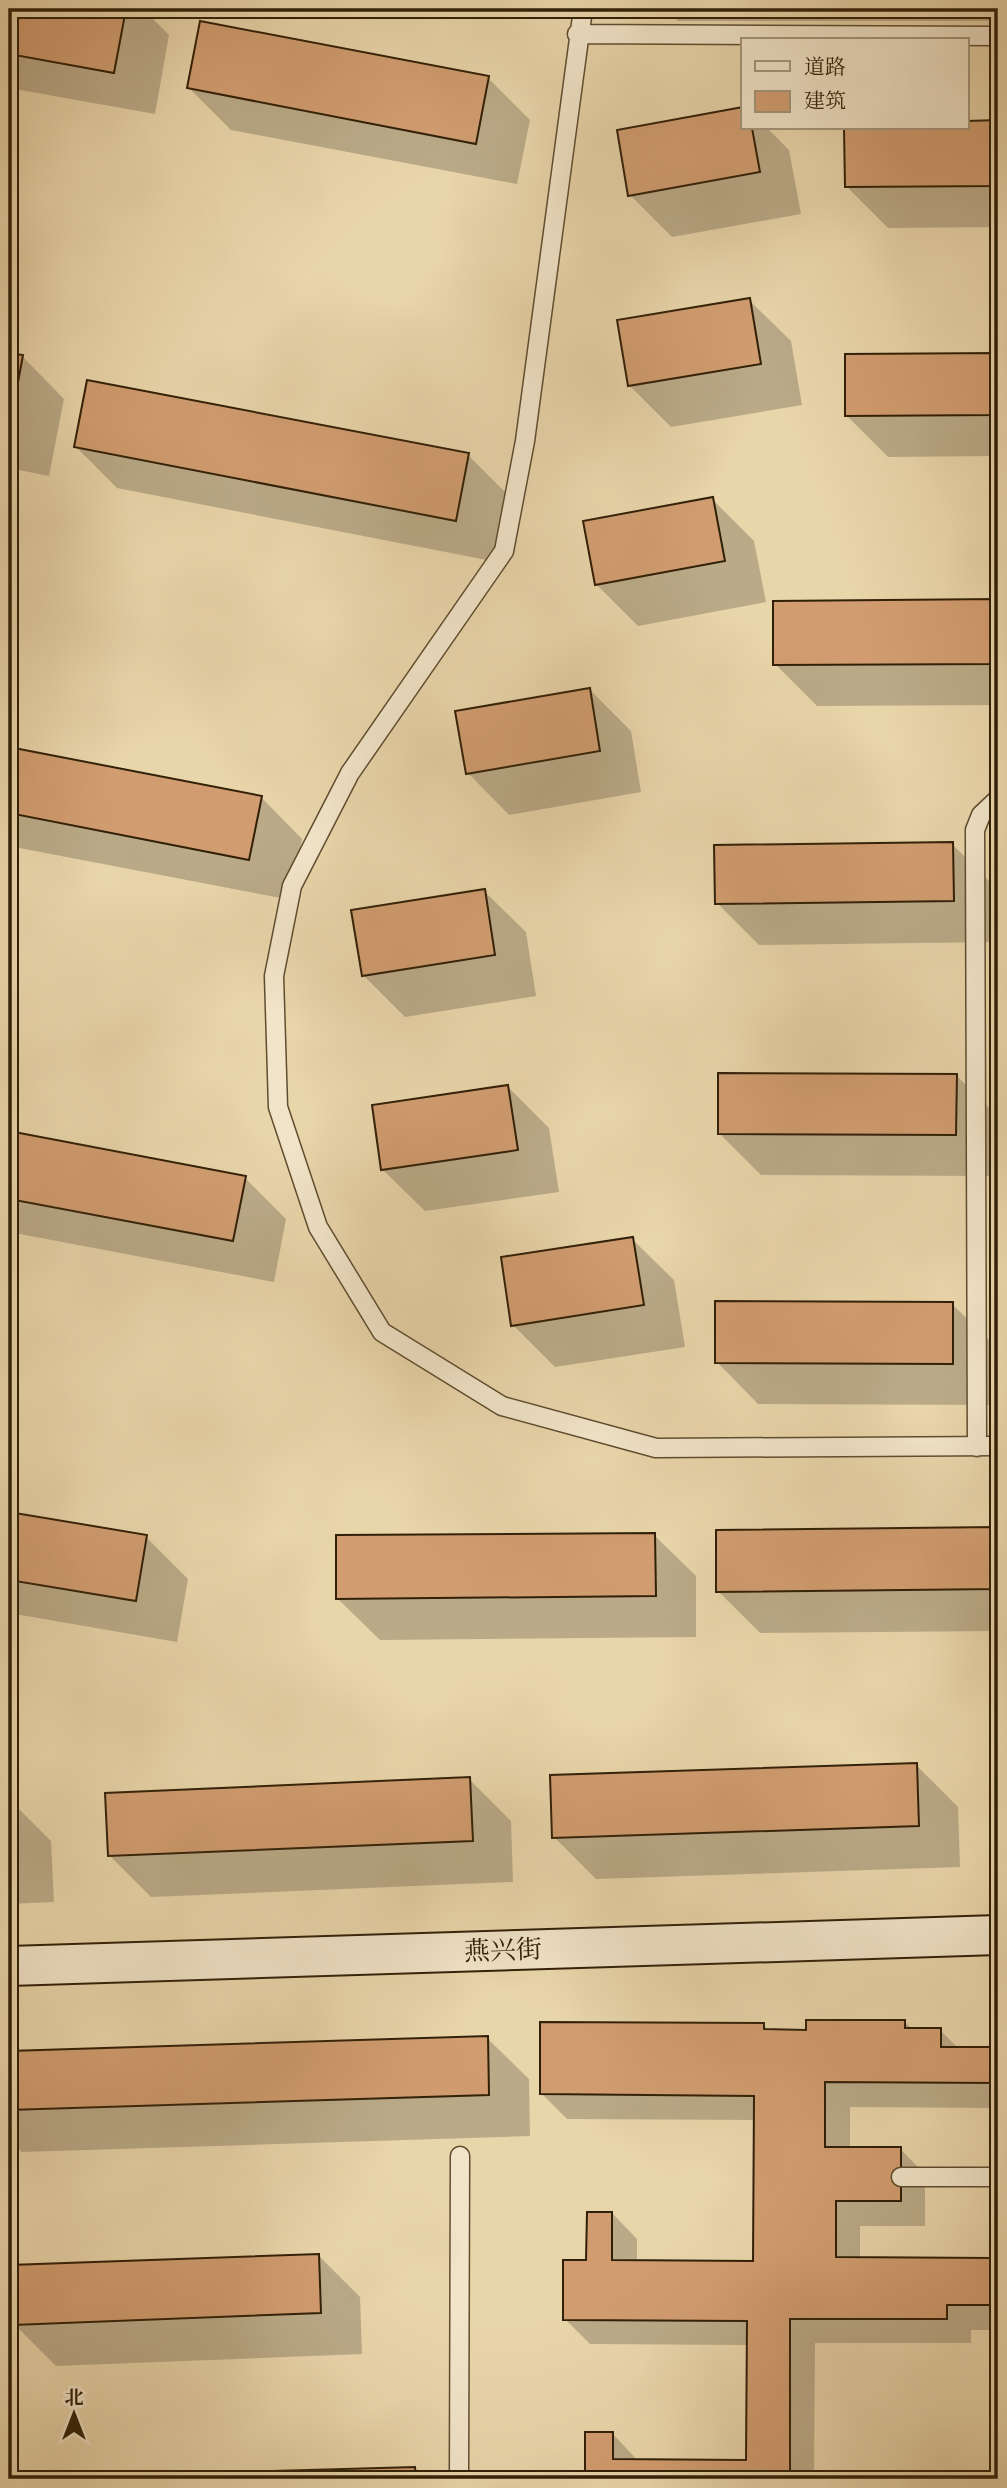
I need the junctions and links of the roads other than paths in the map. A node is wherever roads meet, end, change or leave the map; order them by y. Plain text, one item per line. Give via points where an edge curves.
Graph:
1 (583, 9) edge
2 (577, 34) junction
3 (998, 36) edge
4 (998, 799) edge
5 (976, 1447) junction
6 (998, 1447) edge
7 (998, 1935) edge
8 (9, 1966) edge
9 (460, 2156) dead end
10 (901, 2177) dead end
11 (998, 2178) edge
12 (459, 2479) edge

1 - 2 lane
2 - 3 lane
2 - 5 lane via 524,441 504,551 349,773 292,886 274,976 278,1107 318,1227 382,1332 502,1406 656,1448
4 - 5 lane via 981,815 975,830
5 - 6 lane
7 - 8 street, 燕兴街
9 - 12 lane
10 - 11 lane

